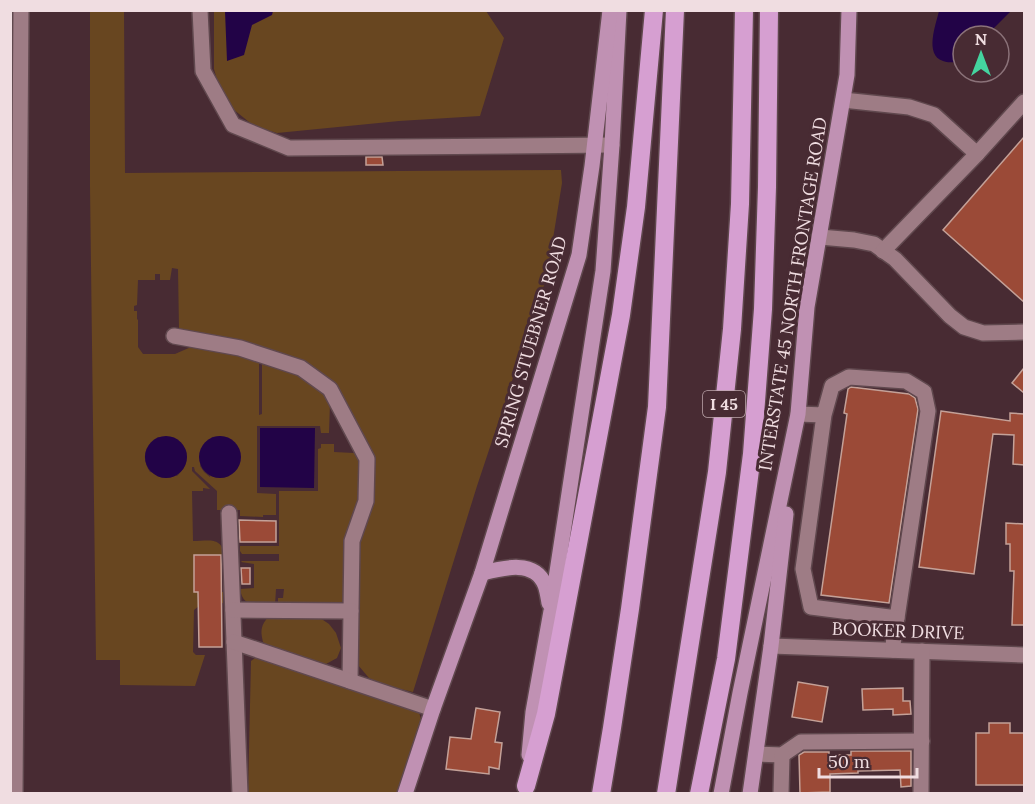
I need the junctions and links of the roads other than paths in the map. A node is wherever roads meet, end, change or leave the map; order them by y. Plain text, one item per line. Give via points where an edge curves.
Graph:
1 (21, 10) edge
2 (200, 10) edge
3 (610, 10) edge
4 (619, 10) edge
5 (654, 10) edge
6 (675, 10) edge
7 (744, 10) edge
8 (769, 10) edge
9 (849, 10) edge
10 (843, 99) junction
11 (1024, 102) edge
12 (595, 145) junction
13 (612, 145) junction
14 (977, 154) junction
15 (820, 237) junction
16 (883, 251) junction
17 (15, 328) edge
18 (1024, 332) edge
19 (174, 336) dead end
20 (798, 414) junction
21 (824, 415) junction
22 (229, 513) dead end
23 (482, 573) junction
24 (233, 610) junction
25 (351, 611) junction
26 (551, 611) junction
27 (897, 618) junction
28 (234, 642) junction
29 (771, 646) junction
30 (893, 650) junction
31 (922, 651) junction
32 (1024, 655) edge
33 (350, 681) junction
34 (433, 709) junction
35 (922, 741) junction
36 (756, 754) junction
37 (782, 755) junction
38 (525, 790) edge
39 (15, 794) edge
40 (240, 794) edge
41 (405, 794) edge
42 (601, 794) edge
43 (666, 794) edge
44 (699, 794) edge
45 (721, 794) edge
46 (750, 794) edge
47 (781, 794) edge
48 (921, 794) edge

1 - 17 street
2 - 12 street via 203,70 233,125 289,147
3 - 12 main road, SPRING STUEBNER ROAD
4 - 13 main road
5 - 38 highway via 636,207 621,315 546,714
6 - 42 highway via 657,406
7 - 43 highway, I 45 via 740,204 732,329 717,472
8 - 44 highway via 763,309 752,454 726,659
9 - 10 main road, INTERSTATE 45 NORTH FRONTAGE ROAD
10 - 14 street via 909,107 934,115
10 - 15 main road, INTERSTATE 45 NORTH FRONTAGE ROAD
11 - 14 street
12 - 13 street
12 - 23 main road, SPRING STUEBNER ROAD via 579,255
13 - 26 main road via 603,271
14 - 16 street
15 - 16 street via 874,244
15 - 20 main road, INTERSTATE 45 NORTH FRONTAGE ROAD via 807,308
16 - 18 street via 964,327 983,333
17 - 39 street
19 - 25 street via 240,348 301,368 330,389 367,459 366,501 352,541
20 - 21 street
20 - 29 main road
20 - 45 main road, INTERSTATE 45 NORTH FRONTAGE ROAD
21 - 27 street via 803,569 811,607
21 - 27 street via 832,386 849,377 906,381 924,392 928,411
22 - 24 street
23 - 26 main road via 520,567 535,571 545,585
23 - 34 main road, SPRING STUEBNER ROAD
24 - 25 street
24 - 28 street
25 - 33 street
26 - 38 main road via 533,712
27 - 30 street
28 - 33 street
28 - 40 street
29 - 30 street, BOOKER DRIVE
29 - 36 main road
30 - 31 street, BOOKER DRIVE
31 - 32 street, BOOKER DRIVE
31 - 35 street
33 - 34 street
34 - 41 main road, SPRING STUEBNER ROAD
35 - 37 street via 801,742
35 - 48 street
36 - 37 street
36 - 46 main road
37 - 47 street

